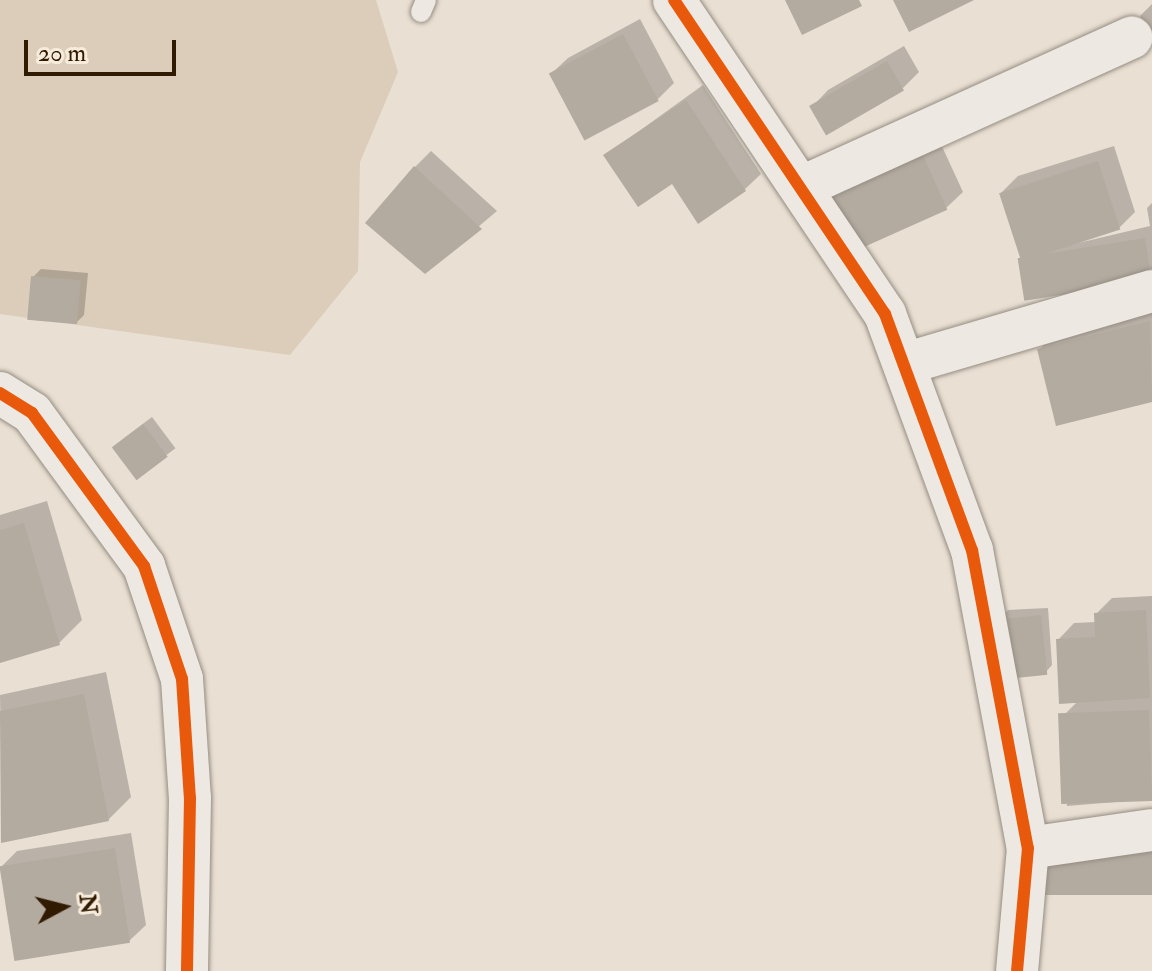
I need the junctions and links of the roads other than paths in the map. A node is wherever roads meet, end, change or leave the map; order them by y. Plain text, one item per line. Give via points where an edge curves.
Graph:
1 (674, 0) edge
2 (1132, 37) dead end
3 (802, 187) junction
4 (1152, 291) edge
5 (904, 364) junction
6 (0, 393) edge
7 (1152, 830) edge
8 (1028, 848) junction
9 (187, 971) edge
10 (1017, 971) edge

1 - 3 street
2 - 3 street
3 - 5 street via 885,314
4 - 5 street
5 - 8 street via 972,550
6 - 9 street via 32,413 144,566 182,679 190,798
7 - 8 street
8 - 10 street

